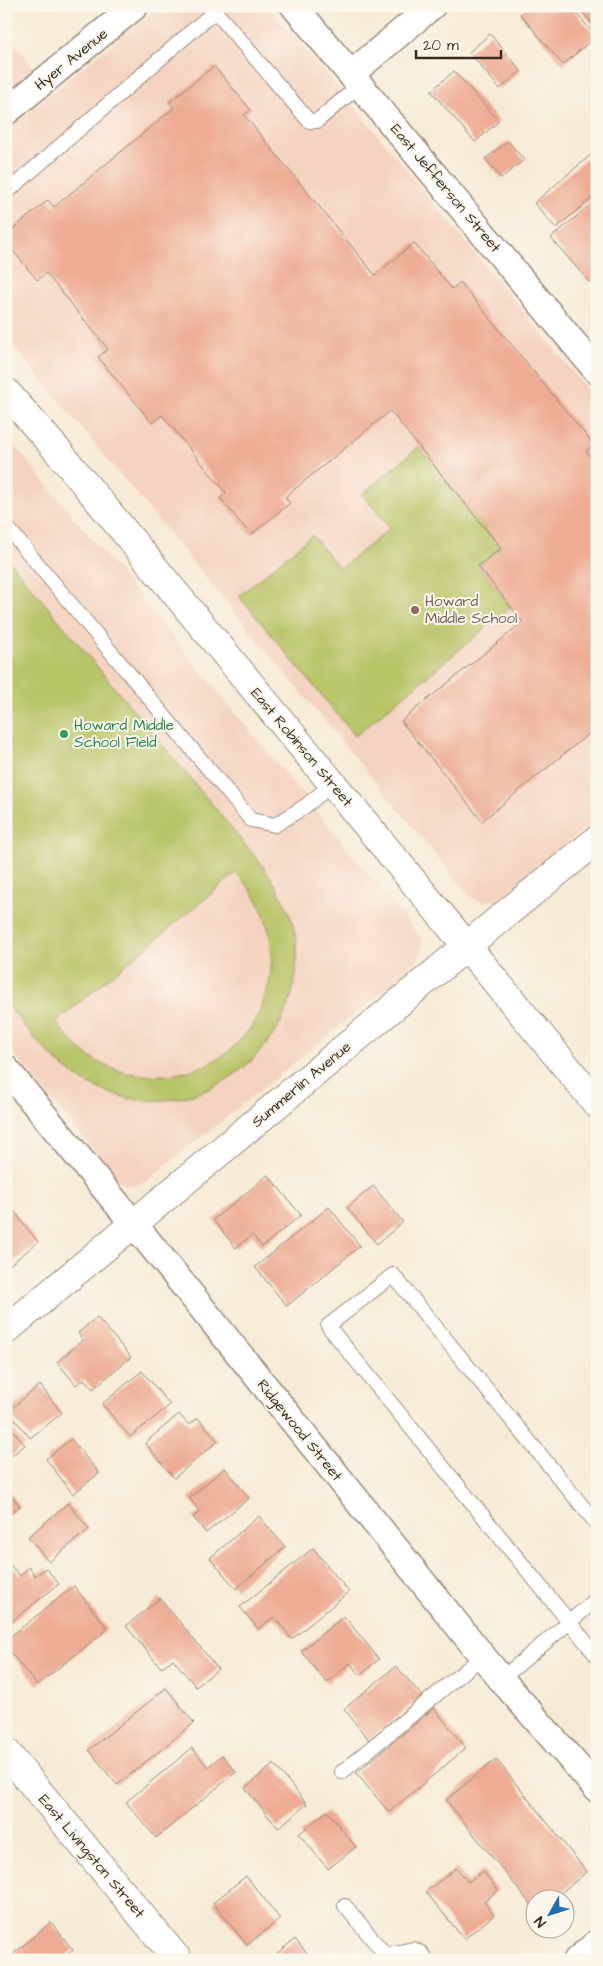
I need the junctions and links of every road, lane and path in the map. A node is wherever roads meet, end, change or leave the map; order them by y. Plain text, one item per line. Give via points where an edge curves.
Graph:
1 (135, 6) edge
2 (294, 6) edge
3 (432, 6) edge
4 (356, 79) junction
5 (6, 112) edge
6 (6, 193) edge
7 (597, 371) edge
8 (6, 392) edge
9 (6, 526) edge
10 (333, 784) junction
11 (597, 840) edge
12 (467, 946) junction
13 (6, 1069) edge
14 (597, 1104) edge
15 (133, 1224) junction
16 (6, 1330) edge
17 (597, 1524) edge
18 (597, 1599) edge
19 (569, 1621) junction
20 (483, 1656) junction
21 (597, 1656) edge
22 (501, 1678) junction
23 (6, 1752) edge
24 (342, 1772) dead end
25 (597, 1789) edge
26 (345, 1906) dead end
27 (597, 1943) edge
28 (178, 1960) edge
29 (426, 1960) edge
30 (577, 1960) edge

1 - 5 street, Hyer Avenue
2 - 4 street, East Jefferson Street
3 - 4 street
4 - 6 lane via 317,122 309,121 215,11
4 - 7 street, East Jefferson Street
8 - 10 street, East Robinson Street
9 - 10 lane via 251,820 274,825 304,808
10 - 12 street, East Robinson Street
11 - 12 street, Summerlin Avenue
12 - 14 street, East Robinson Street
12 - 15 street, Summerlin Avenue
13 - 15 street, Ridgewood Street
15 - 16 street, Summerlin Avenue
15 - 20 street, Ridgewood Street
17 - 19 lane via 393,1275 328,1326
18 - 19 lane
19 - 21 lane
19 - 22 lane
20 - 22 street, Ridgewood Street
20 - 24 lane
22 - 25 street, Ridgewood Street
23 - 28 street, East Livingston Street
26 - 29 lane via 384,1953 413,1949
27 - 30 street

